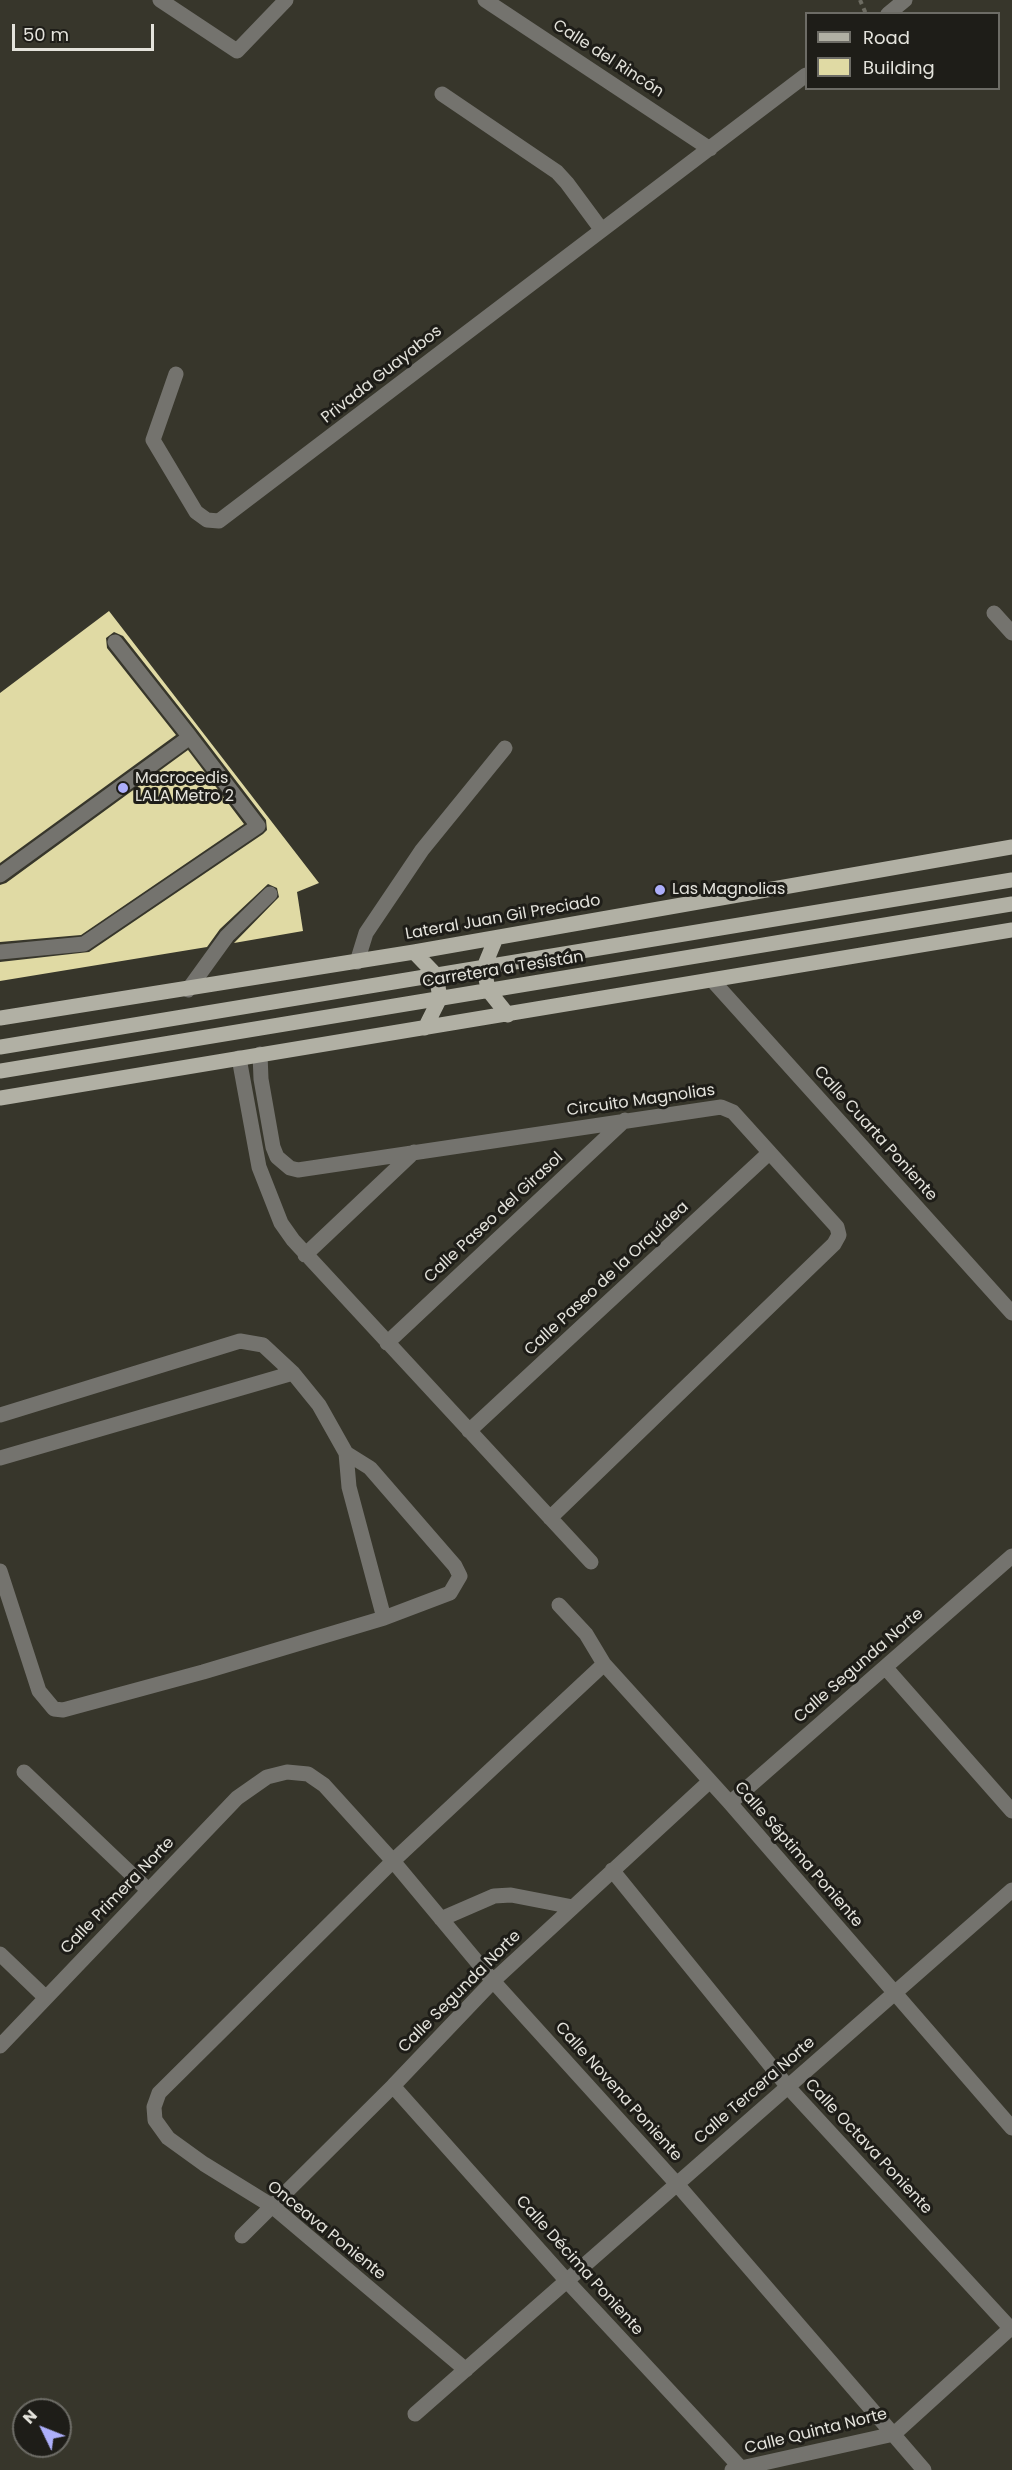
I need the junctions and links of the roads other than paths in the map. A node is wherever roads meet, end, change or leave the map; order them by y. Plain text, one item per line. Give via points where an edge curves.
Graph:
1 (160, 0) edge
2 (286, 0) edge
3 (485, 0) edge
4 (905, 0) edge
5 (890, 12) edge
6 (805, 77) edge
7 (442, 94) dead end
8 (710, 149) junction
9 (601, 229) junction
10 (176, 374) dead end
11 (994, 613) dead end
12 (1012, 633) edge
13 (116, 642) dead end
14 (190, 737) junction
15 (505, 748) dead end
16 (1012, 848) edge
17 (0, 875) edge
18 (1012, 880) edge
19 (270, 894) dead end
20 (1012, 904) edge
21 (1012, 930) edge
22 (496, 938) junction
23 (0, 952) edge
24 (414, 952) junction
25 (357, 962) junction
26 (484, 967) junction
27 (436, 975) junction
28 (712, 980) junction
29 (188, 990) junction
30 (488, 990) junction
31 (440, 998) junction
32 (508, 1014) junction
33 (0, 1018) edge
34 (425, 1028) junction
35 (0, 1047) edge
36 (260, 1054) junction
37 (239, 1058) junction
38 (0, 1071) edge
39 (0, 1098) edge
40 (625, 1120) junction
41 (414, 1152) junction
42 (769, 1153) junction
43 (305, 1255) junction
44 (1012, 1313) edge
45 (387, 1343) junction
46 (293, 1373) junction
47 (0, 1414) edge
48 (469, 1431) junction
49 (346, 1453) junction
50 (0, 1458) edge
51 (550, 1518) junction
52 (1012, 1556) edge
53 (591, 1563) dead end
54 (0, 1571) edge
55 (559, 1605) dead end
56 (384, 1618) junction
57 (603, 1664) junction
58 (885, 1667) junction
59 (24, 1772) dead end
60 (267, 1777) joint
61 (710, 1781) junction
62 (730, 1803) junction
63 (1012, 1811) edge
64 (393, 1861) junction
65 (612, 1870) junction
66 (148, 1890) junction
67 (1012, 1890) edge
68 (573, 1907) junction
69 (441, 1919) junction
70 (0, 1954) edge
71 (493, 1981) junction
72 (894, 1993) junction
73 (45, 1997) junction
74 (0, 2046) edge
75 (393, 2086) junction
76 (788, 2087) junction
77 (1012, 2128) edge
78 (676, 2183) junction
79 (272, 2206) junction
80 (242, 2236) dead end
81 (566, 2280) junction
82 (1012, 2329) edge
83 (466, 2370) junction
84 (415, 2414) dead end
85 (894, 2434) junction
86 (737, 2469) edge
87 (924, 2470) edge

1 - 2 street via 237,51
3 - 8 street, Calle del Rincón
4 - 5 street
6 - 8 street, Privada Guayabos
7 - 9 street via 557,172
8 - 9 street, Privada Guayabos
9 - 10 street, Privada Guayabos via 219,521 196,512 153,440
11 - 12 street
13 - 14 street
14 - 17 street
14 - 23 street via 258,826 84,944
15 - 25 street via 422,850 366,933
16 - 22 main road, Lateral Juan Gil Preciado
18 - 26 main road, Carretera a Tesistán
19 - 29 street via 227,936
20 - 30 main road, Carretera a Tesistán
21 - 28 main road
22 - 24 main road, Lateral Juan Gil Preciado
22 - 26 main road
24 - 25 main road, Lateral Juan Gil Preciado
24 - 27 main road
25 - 29 main road, Lateral Juan Gil Preciado
26 - 27 main road, Carretera a Tesistán
26 - 30 main road
27 - 31 main road
27 - 35 main road, Carretera a Tesistán
28 - 32 main road
28 - 44 street, Calle Cuarta Poniente
29 - 33 main road, Lateral Juan Gil Preciado
30 - 31 main road, Carretera a Tesistán
30 - 32 main road
31 - 34 main road
31 - 38 main road, Carretera a Tesistán
32 - 34 main road
34 - 36 main road
36 - 37 main road
36 - 41 street, Circuito Magnolias via 273,1147 282,1163 298,1170
37 - 39 main road
37 - 43 street via 264,1183 281,1223
40 - 41 street, Circuito Magnolias
40 - 42 street, Circuito Magnolias via 721,1107 733,1112
40 - 45 street, Calle Paseo del Girasol
41 - 43 street
42 - 48 street, Calle Paseo de la Orquídea
42 - 51 street, Circuito Magnolias via 837,1227 839,1235 834,1244
43 - 45 street
45 - 48 street
46 - 47 street via 263,1345 240,1341
46 - 49 street via 319,1405
46 - 50 street
48 - 51 street
49 - 56 street via 349,1487
49 - 56 street via 370,1468 460,1576 450,1593
51 - 53 street
52 - 58 street, Calle Segunda Norte
54 - 56 street via 39,1691 54,1708 63,1710
55 - 57 street, Calle Séptima Poniente via 586,1634
57 - 61 street, Calle Séptima Poniente
57 - 64 street
58 - 62 street, Calle Segunda Norte
58 - 63 street
59 - 66 street
60 - 64 street, Calle Novena Poniente via 287,1772 308,1774 324,1785
60 - 66 street, Calle Primera Norte via 237,1798
61 - 62 street, Calle Séptima Poniente
61 - 65 street, Calle Segunda Norte
62 - 72 street, Calle Séptima Poniente
64 - 69 street, Calle Novena Poniente
64 - 79 street, Onceava Poniente via 159,2093 155,2120 168,2138
65 - 68 street, Calle Segunda Norte
65 - 76 street, Calle Octava Poniente
66 - 73 street, Calle Primera Norte
67 - 72 street, Calle Tercera Norte
68 - 69 street via 511,1895 494,1896
68 - 71 street, Calle Segunda Norte
69 - 71 street, Calle Novena Poniente
70 - 73 street
71 - 75 street, Calle Segunda Norte
71 - 78 street, Calle Novena Poniente
72 - 76 street, Calle Tercera Norte
72 - 77 street, Calle Séptima Poniente
73 - 74 street, Calle Primera Norte
75 - 79 street, Calle Segunda Norte
75 - 81 street, Calle Décima Poniente
76 - 78 street, Calle Tercera Norte
76 - 82 street, Calle Octava Poniente
78 - 81 street, Calle Tercera Norte
78 - 85 street, Calle Novena Poniente
79 - 80 street, Calle Segunda Norte
79 - 83 street, Onceava Poniente
81 - 83 street, Calle Tercera Norte
81 - 86 street, Calle Décima Poniente
82 - 85 street, Calle Quinta Norte
83 - 84 street, Calle Tercera Norte
85 - 86 street, Calle Quinta Norte
85 - 87 street, Calle Novena Poniente

